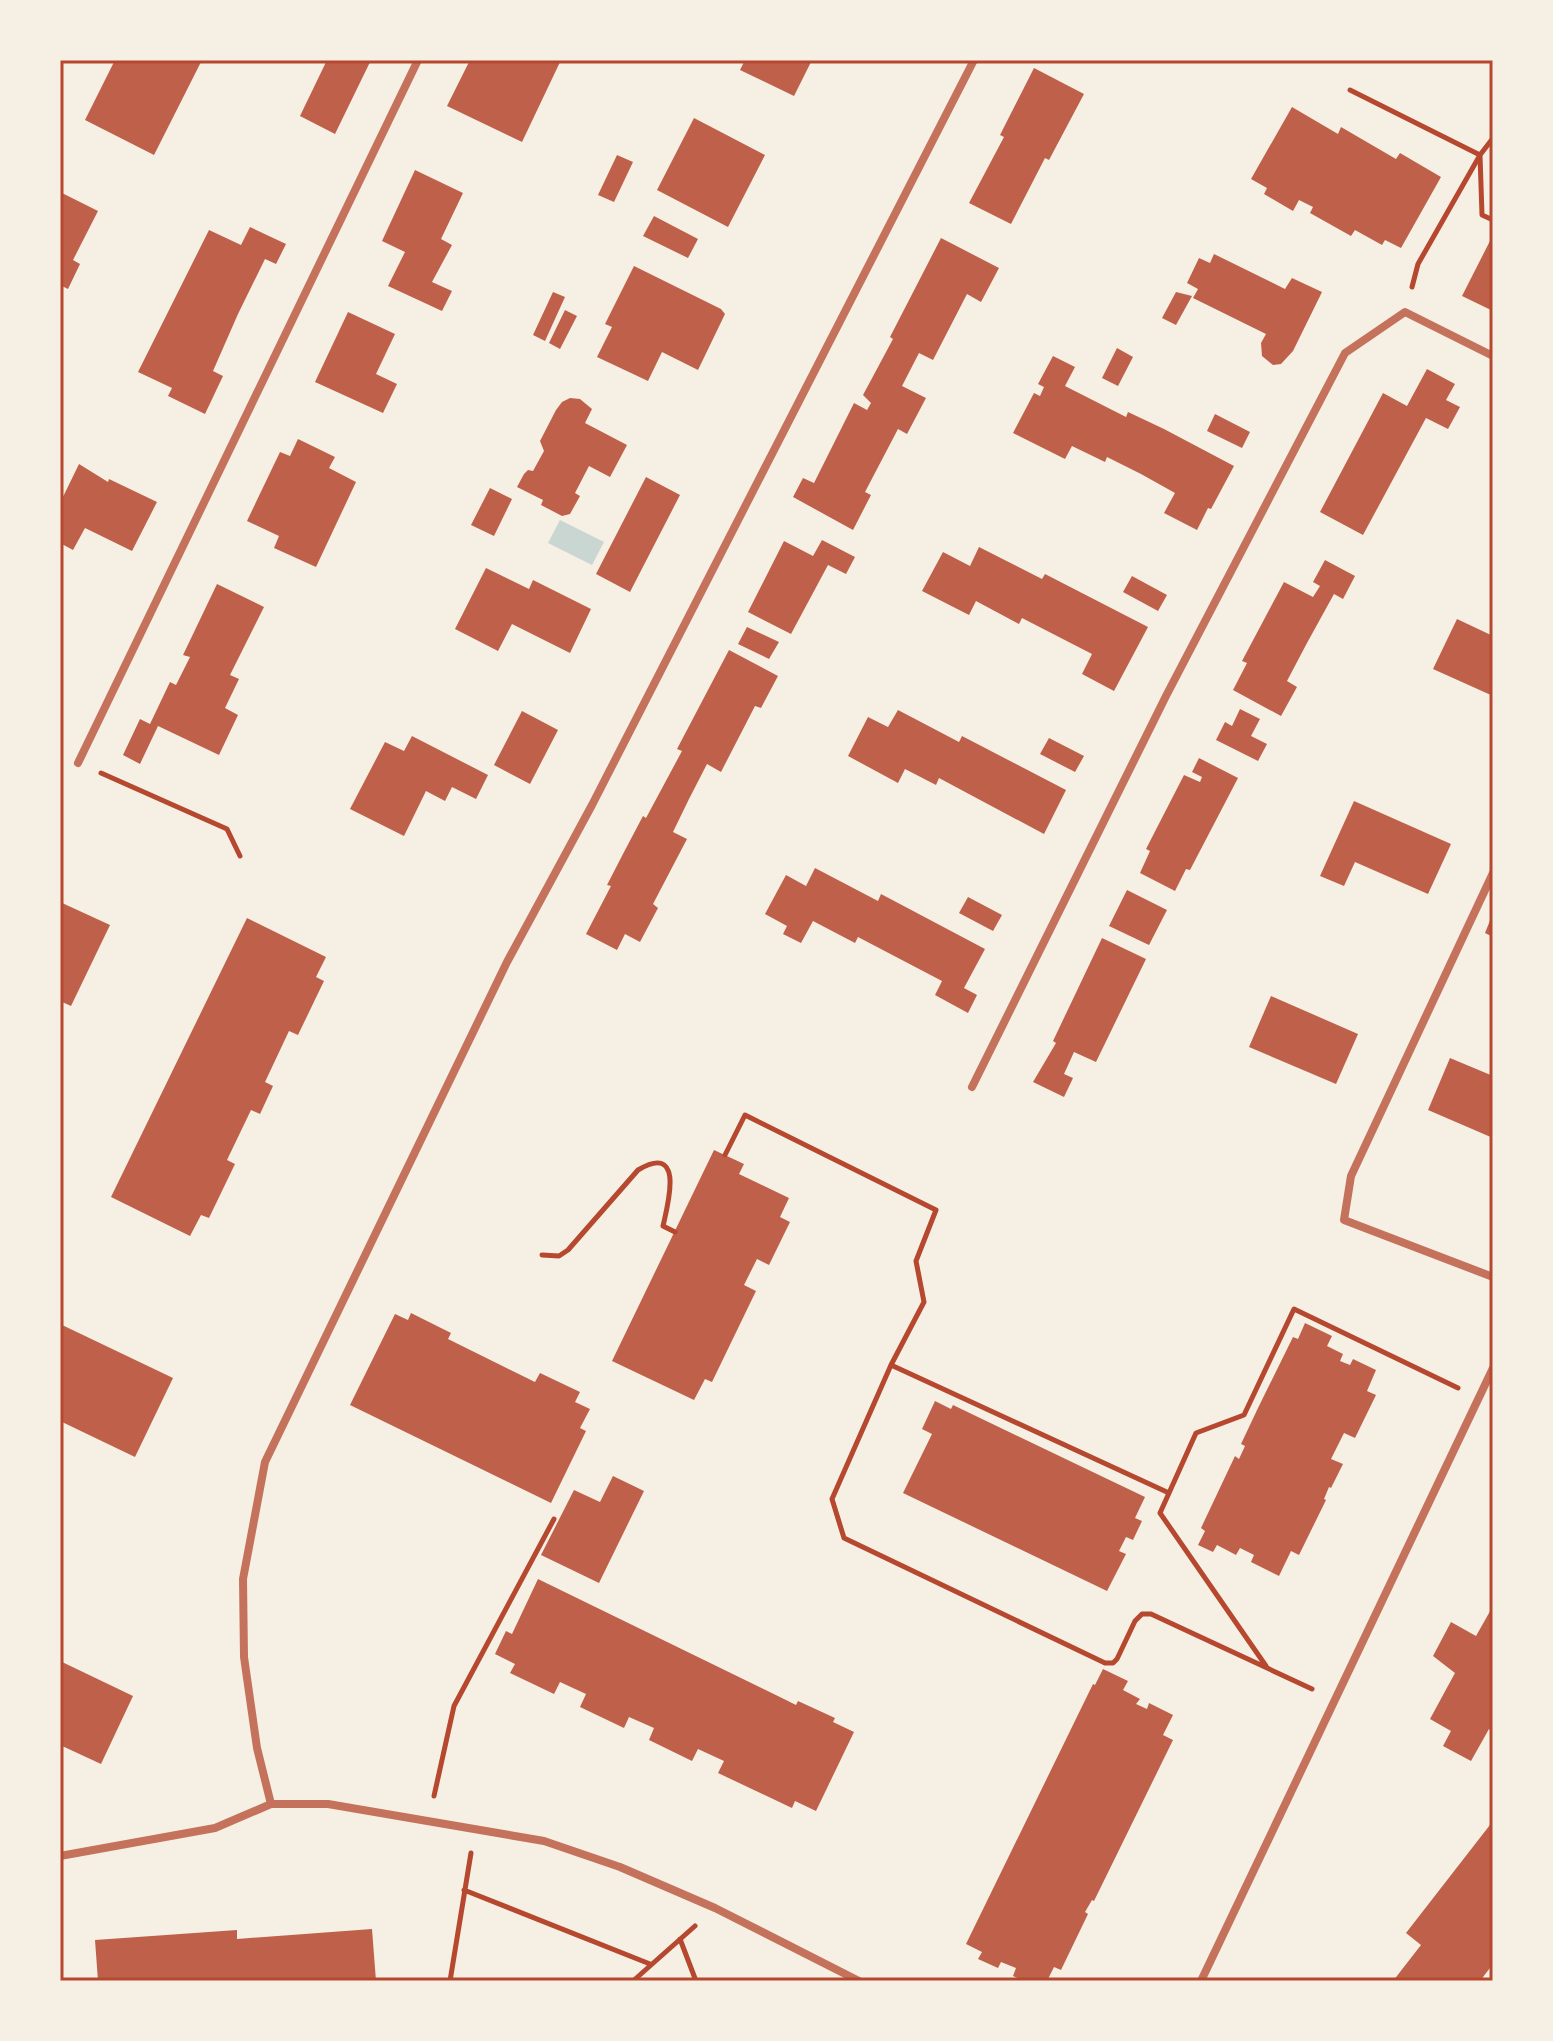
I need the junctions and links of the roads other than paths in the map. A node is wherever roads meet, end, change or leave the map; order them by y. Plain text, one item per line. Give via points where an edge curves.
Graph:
1 (418, 60) edge
2 (974, 60) edge
3 (1493, 356) edge
4 (78, 763) road end
5 (1493, 873) edge
6 (972, 1087) dead end
7 (1493, 1277) edge
8 (1493, 1368) edge
9 (271, 1804) junction
10 (60, 1856) edge
11 (859, 1981) edge
12 (1201, 1981) edge

1 - 4 street
2 - 9 street via 507,962 265,1462 243,1579 244,1657
3 - 6 street via 1405,312 1345,353
5 - 7 street via 1351,1176 1344,1220
8 - 12 street
9 - 10 street via 215,1828
9 - 11 street via 328,1804 544,1841 715,1908

